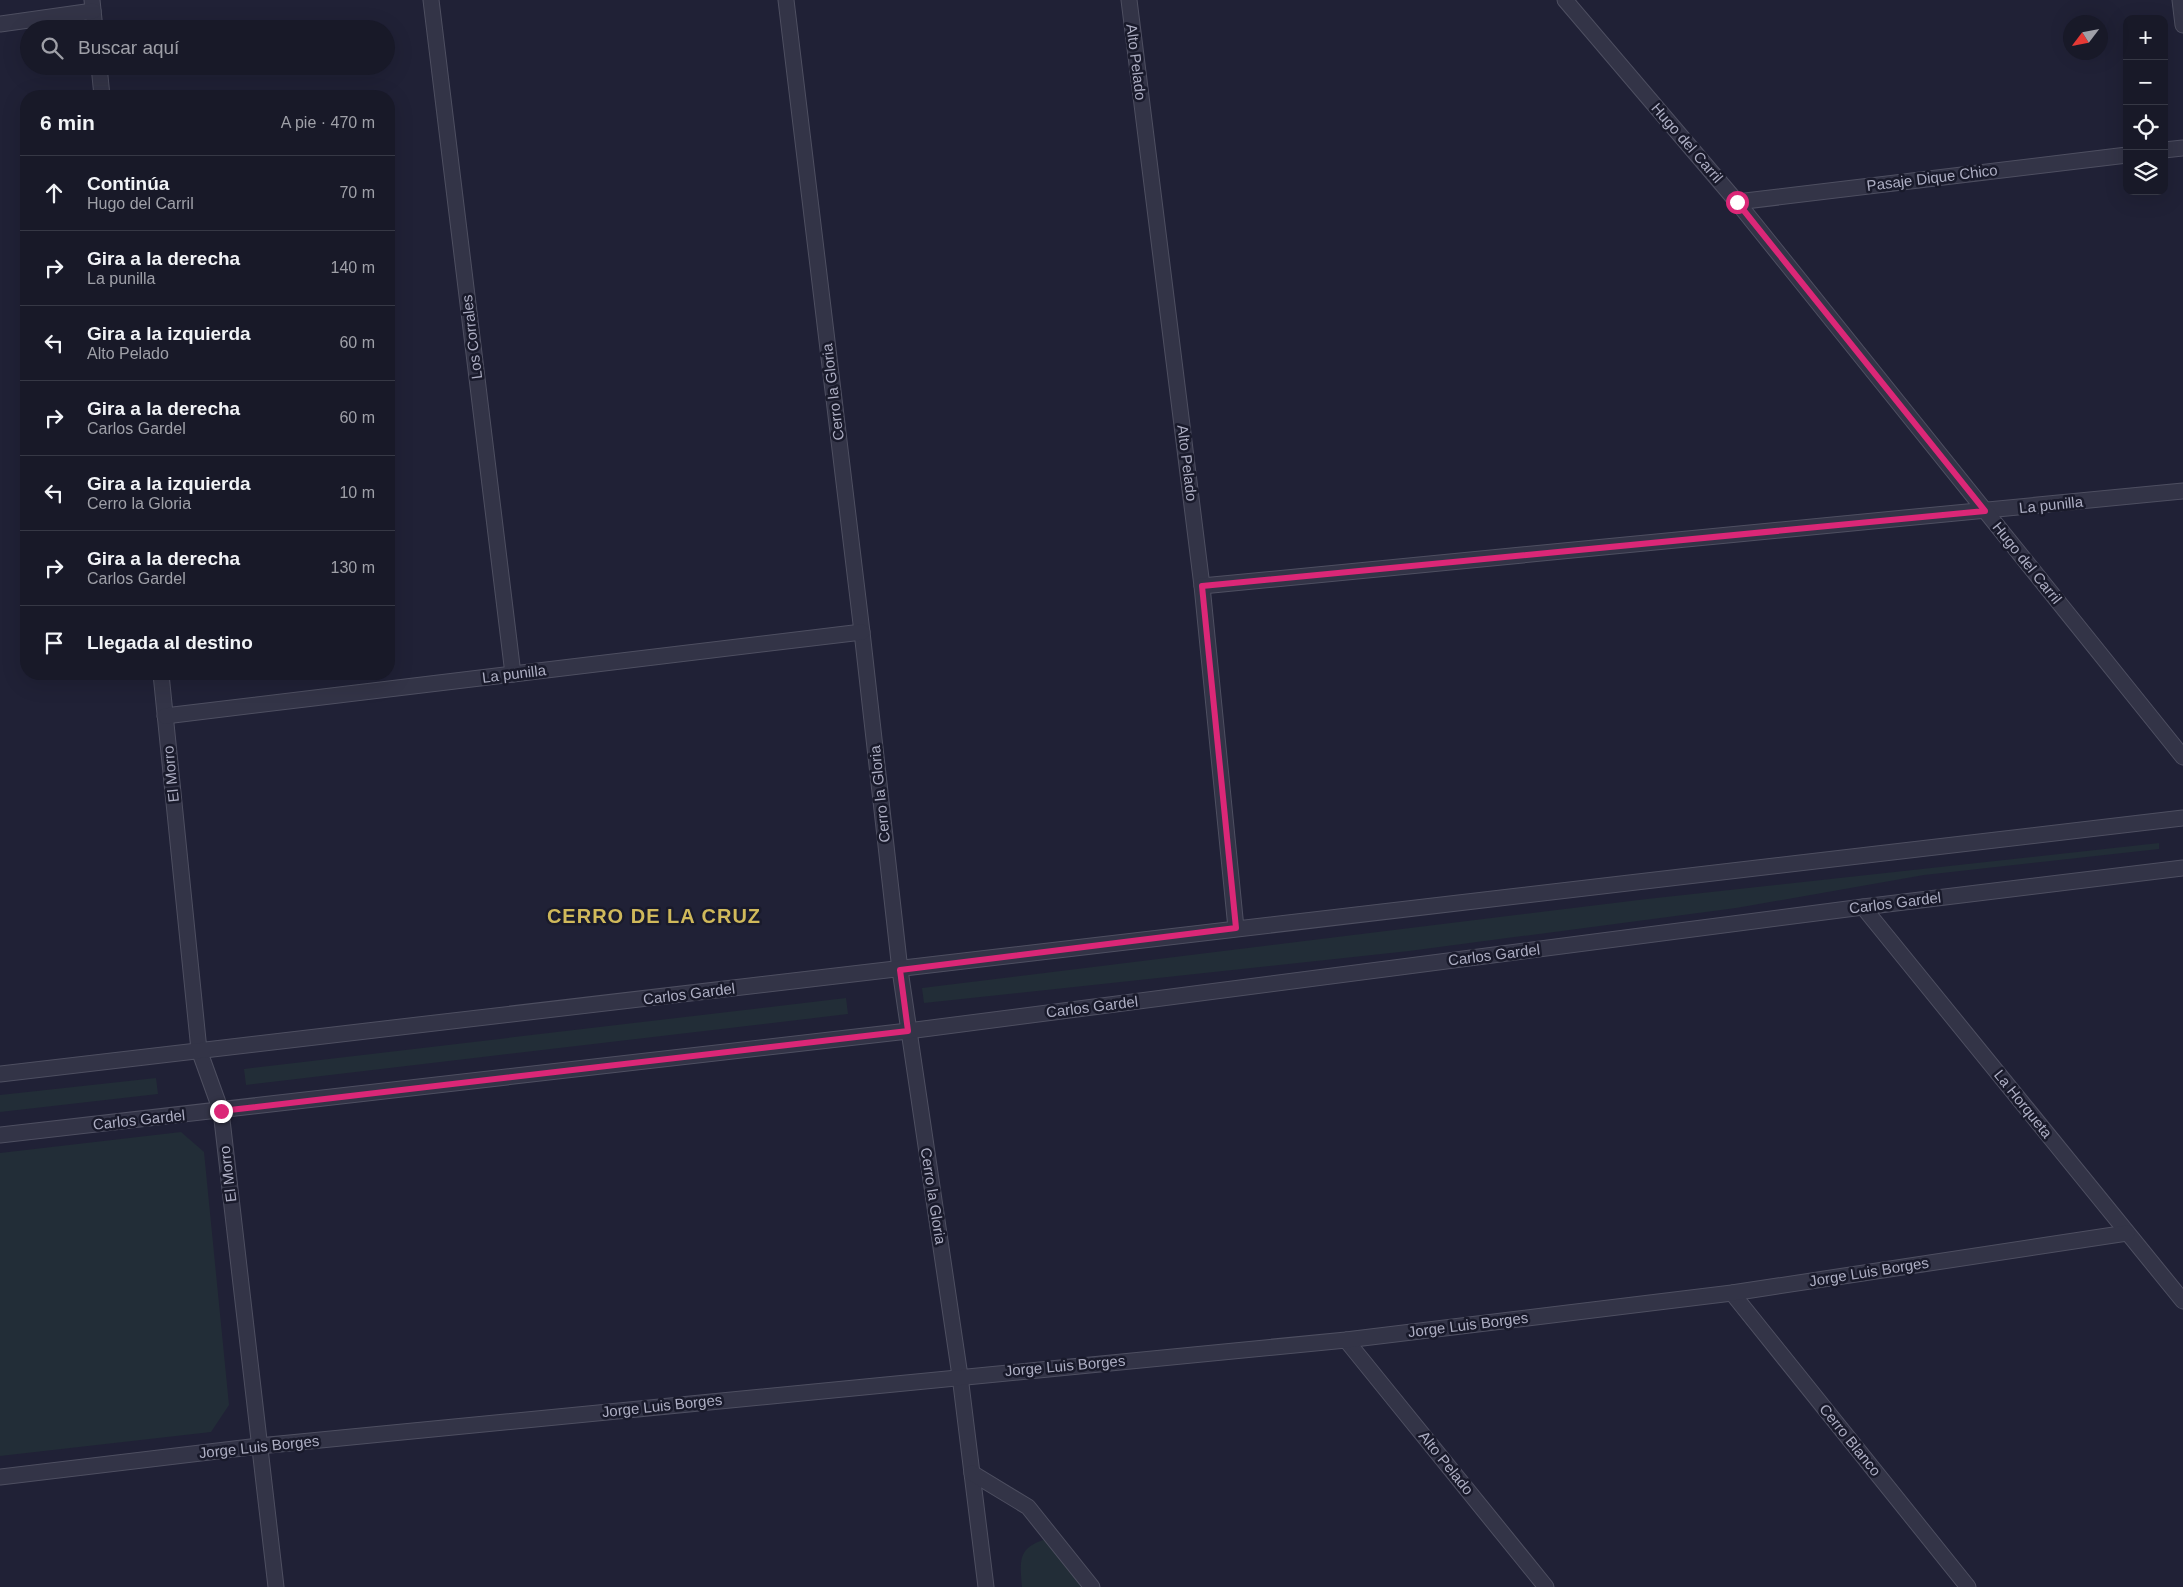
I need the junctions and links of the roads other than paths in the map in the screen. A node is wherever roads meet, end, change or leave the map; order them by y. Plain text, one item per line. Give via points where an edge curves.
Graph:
1 (431, 0) edge
2 (786, 0) edge
3 (1129, 0) edge
4 (1564, 0) edge
5 (2180, 0) edge
6 (92, 6) edge
7 (20, 20) edge
8 (20, 20) edge
9 (94, 20) edge
10 (0, 24) edge
11 (2183, 25) edge
12 (100, 75) edge
13 (101, 90) edge
14 (2183, 148) edge
15 (2168, 150) edge
16 (2123, 155) edge
17 (1737, 202) junction
18 (2183, 491) edge
19 (1985, 511) junction
20 (1202, 586) junction
21 (862, 632) junction
22 (513, 674) junction
23 (162, 680) edge
24 (165, 716) junction
25 (2183, 757) edge
26 (2183, 818) edge
27 (2183, 868) edge
28 (1863, 907) junction
29 (1236, 928) junction
30 (900, 970) junction
31 (908, 1031) junction
32 (199, 1050) junction
33 (0, 1074) edge
34 (221, 1111) junction
35 (0, 1135) edge
36 (2127, 1233) junction
37 (1732, 1293) junction
38 (2183, 1302) edge
39 (1346, 1340) junction
40 (960, 1376) junction
41 (259, 1446) junction
42 (972, 1473) junction
43 (0, 1477) edge
44 (276, 1587) edge
45 (986, 1587) edge
46 (1092, 1587) edge
47 (1546, 1587) edge
48 (1968, 1587) edge

1 - 22 street, Los Corrales
2 - 21 street, Cerro la Gloria
3 - 20 street, Alto Pelado
4 - 17 street, Hugo del Carril
5 - 11 street
6 - 7 street
6 - 9 street
8 - 10 street
12 - 13 street
14 - 15 street
16 - 17 street, Pasaje Dique Chico
17 - 19 street, Hugo del Carril
18 - 19 street, La punilla
19 - 20 street, La punilla
19 - 25 street, Hugo del Carril
20 - 29 street, Alto Pelado
21 - 22 street, La punilla
21 - 30 street, Cerro la Gloria
22 - 24 street, La punilla
23 - 24 street, El Morro
24 - 32 street, El Morro
26 - 29 street, Carlos Gardel
27 - 28 street, Carlos Gardel
28 - 31 street, Carlos Gardel
28 - 36 street, La Horqueta
29 - 30 street, Carlos Gardel
30 - 31 street, Cerro la Gloria
30 - 32 street, Carlos Gardel
31 - 34 street, Carlos Gardel
31 - 40 street, Cerro la Gloria
32 - 33 street, Carlos Gardel
32 - 34 street, El Morro
34 - 35 street, Carlos Gardel
34 - 41 street, El Morro
36 - 37 street, Jorge Luis Borges
36 - 38 street, La Horqueta
37 - 39 street, Jorge Luis Borges
37 - 48 street, Cerro Blanco
39 - 40 street, Jorge Luis Borges
39 - 47 street, Alto Pelado
40 - 41 street, Jorge Luis Borges
40 - 42 street, Cerro la Gloria
41 - 43 street, Jorge Luis Borges
41 - 44 street, El Morro
42 - 45 street, Cerro la Gloria
42 - 46 street via 1028,1507

